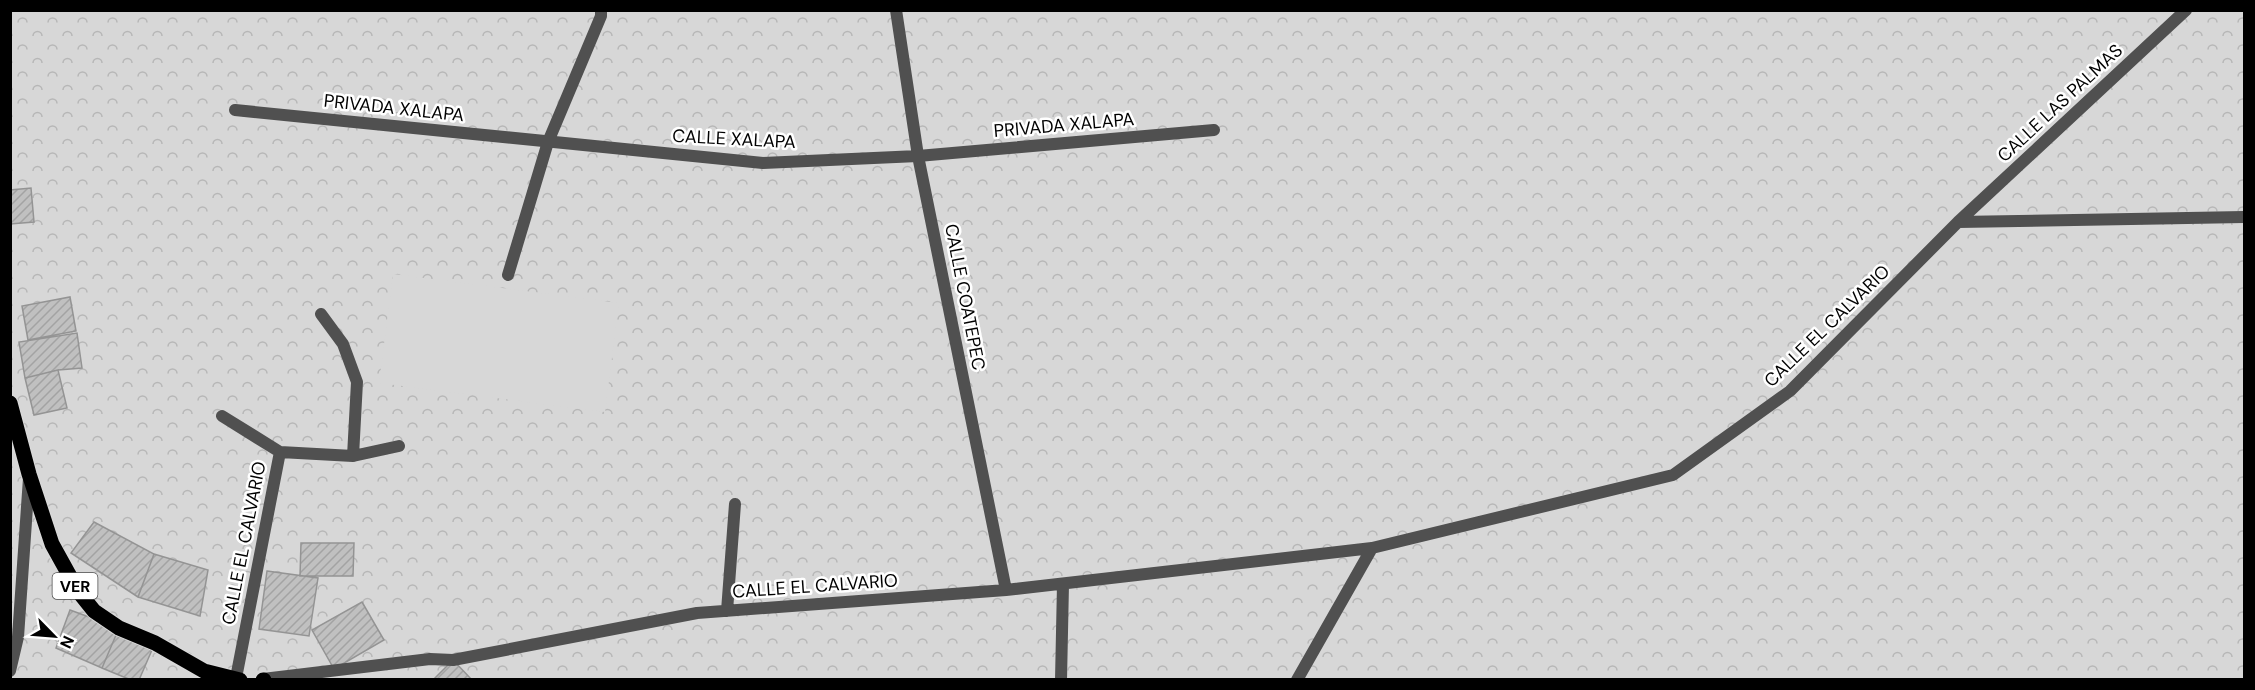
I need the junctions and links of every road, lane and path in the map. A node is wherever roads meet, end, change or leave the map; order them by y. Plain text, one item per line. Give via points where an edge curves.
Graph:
1 (601, 10) edge
2 (896, 10) edge
3 (2186, 10) edge
4 (235, 110) dead end
5 (1214, 130) dead end
6 (548, 142) junction
7 (918, 156) junction
8 (2244, 217) edge
9 (1958, 222) junction
10 (508, 275) dead end
11 (321, 314) dead end
12 (10, 403) edge
13 (222, 416) dead end
14 (399, 446) dead end
15 (280, 452) junction
16 (352, 456) junction
17 (29, 474) junction
18 (735, 504) dead end
19 (1372, 548) junction
20 (1063, 584) junction
21 (1006, 590) junction
22 (727, 610) junction
23 (10, 671) edge
24 (238, 679) edge
25 (263, 679) edge
26 (1061, 680) edge
27 (1297, 680) edge

1 - 6 street
2 - 7 street, CALLE COATEPEC
3 - 9 street, CALLE LAS PALMAS
4 - 6 street, PRIVADA XALAPA
5 - 7 street, PRIVADA XALAPA
6 - 7 street, CALLE XALAPA via 763,163
6 - 10 street
7 - 21 street, CALLE COATEPEC
8 - 9 street
9 - 19 street, CALLE EL CALVARIO via 1790,391 1673,476
11 - 16 street via 343,344 357,382
12 - 17 main road, VER
13 - 15 street
14 - 16 street, CALLE EL CALVARIO
15 - 16 street, CALLE EL CALVARIO
15 - 24 street, CALLE EL CALVARIO
17 - 23 street via 18,637
17 - 24 main road, VER via 52,544 94,611 204,671
18 - 22 street
19 - 20 street, CALLE EL CALVARIO
19 - 27 street
20 - 21 street, CALLE EL CALVARIO
20 - 26 street
21 - 22 street, CALLE EL CALVARIO
22 - 25 street, CALLE EL CALVARIO via 453,660 430,659

